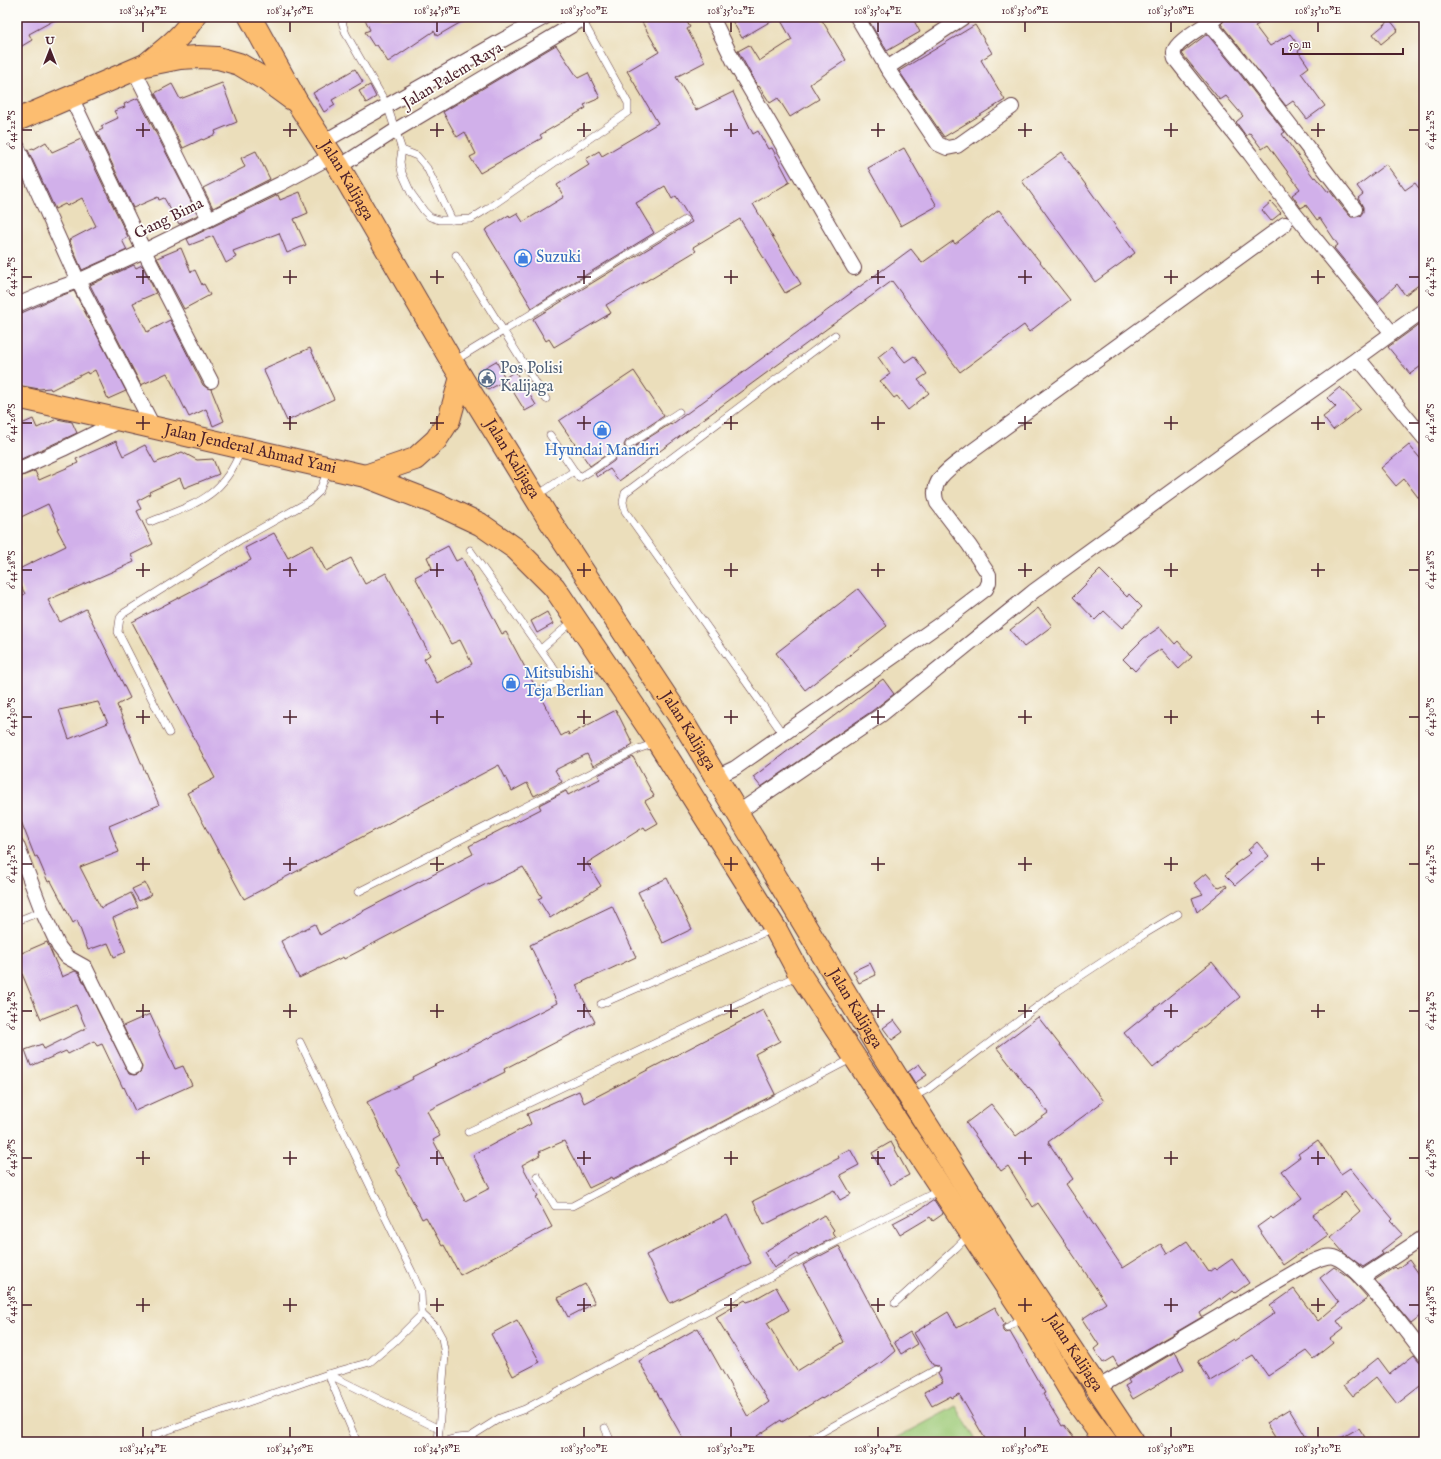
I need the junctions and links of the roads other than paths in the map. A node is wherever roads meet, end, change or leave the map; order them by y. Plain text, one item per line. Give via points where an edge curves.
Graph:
1 (194, 17) edge
2 (250, 17) edge
3 (345, 17) edge
4 (545, 17) edge
5 (712, 17) edge
6 (856, 17) edge
7 (964, 17) edge
8 (583, 18) edge
9 (1213, 20) edge
10 (140, 67) junction
11 (887, 68) junction
12 (71, 97) junction
13 (297, 102) junction
14 (387, 105) junction
15 (1012, 106) dead end
16 (17, 120) edge
17 (396, 130) junction
18 (17, 146) edge
19 (402, 150) junction
20 (331, 155) junction
21 (1355, 209) dead end
22 (209, 219) junction
23 (452, 220) junction
24 (685, 220) dead end
25 (1285, 224) dead end
26 (144, 251) junction
27 (456, 255) dead end
28 (854, 268) dead end
29 (78, 281) junction
30 (17, 305) edge
31 (1423, 313) edge
32 (503, 331) junction
33 (1392, 333) junction
34 (835, 336) dead end
35 (1358, 358) junction
36 (456, 370) junction
37 (212, 381) dead end
38 (17, 397) edge
39 (546, 399) dead end
40 (679, 412) dead end
41 (121, 420) junction
42 (154, 428) junction
43 (550, 435) dead end
44 (1424, 438) edge
45 (629, 445) dead end
46 (242, 448) junction
47 (611, 457) dead end
48 (329, 467) junction
49 (17, 470) edge
50 (574, 471) junction
51 (365, 476) junction
52 (535, 497) junction
53 (150, 522) dead end
54 (470, 550) dead end
55 (575, 619) junction
56 (541, 649) junction
57 (540, 691) dead end
58 (683, 722) junction
59 (169, 733) dead end
60 (783, 734) junction
61 (658, 742) junction
62 (716, 777) junction
63 (737, 813) junction
64 (17, 845) edge
65 (358, 892) dead end
66 (42, 911) junction
67 (1178, 914) dead end
68 (17, 921) edge
69 (774, 928) junction
70 (799, 973) junction
71 (601, 1004) dead end
72 (300, 1042) dead end
73 (855, 1057) junction
74 (134, 1067) dead end
75 (911, 1098) junction
76 (468, 1132) dead end
77 (537, 1176) dead end
78 (942, 1189) junction
79 (970, 1233) junction
80 (1424, 1237) edge
81 (1362, 1278) junction
82 (895, 1303) dead end
83 (422, 1314) junction
84 (1025, 1315) junction
85 (1007, 1328) dead end
86 (1424, 1354) edge
87 (936, 1370) dead end
88 (328, 1374) junction
89 (1097, 1388) junction
90 (605, 1428) dead end
91 (438, 1429) junction
92 (154, 1435) dead end
93 (471, 1439) edge
94 (1128, 1440) edge
95 (357, 1442) edge
96 (438, 1442) edge
97 (442, 1442) edge
98 (611, 1442) edge
99 (804, 1442) edge
100 (1106, 1442) edge

1 - 10 highway via 178,37
2 - 13 highway, Jalan Kalijaga
3 - 14 lane via 342,22 346,34
4 - 14 street, Jalan Palem Raya
5 - 28 street via 734,62
6 - 11 street
7 - 11 street
8 - 17 street, Jalan Palem Raya
8 - 23 lane via 628,103 628,112 471,219
9 - 21 street via 1247,69
9 - 33 street via 1191,34 1175,49 1175,59 1295,214
10 - 12 highway
10 - 13 highway via 180,58 218,58 239,64
10 - 22 street
11 - 15 street via 938,144 947,148 957,146
12 - 16 highway
12 - 26 street
13 - 20 highway, Jalan Kalijaga
14 - 17 lane
14 - 20 street, Jalan Palem Raya
17 - 19 lane
17 - 20 street, Jalan Palem Raya
18 - 29 street
19 - 23 lane via 417,156 427,168
19 - 23 lane via 402,173 411,193 430,217
20 - 22 street, Gang Bima
20 - 36 highway, Jalan Kalijaga
22 - 26 street, Gang Bima
24 - 32 lane
25 - 60 street via 971,452 942,476 935,485 936,503 989,575 986,589
26 - 29 street, Gang Bima
26 - 37 street
27 - 32 lane
29 - 30 street, Gang Bima
29 - 42 street
31 - 33 street
32 - 36 lane
32 - 39 lane
33 - 35 street
34 - 60 lane via 625,493 623,502 625,511
35 - 44 street
35 - 63 street via 1034,591 881,715
36 - 51 highway via 449,420 436,440 415,459
36 - 52 highway, Jalan Kalijaga
38 - 41 highway, Jalan Jenderal Ahmad Yani
40 - 45 lane
41 - 42 highway, Jalan Jenderal Ahmad Yani
41 - 49 street
42 - 46 highway, Jalan Jenderal Ahmad Yani
43 - 50 lane
46 - 48 highway, Jalan Jenderal Ahmad Yani
46 - 53 lane via 236,464 221,486 201,501
47 - 50 lane via 579,478
48 - 51 highway, Jalan Jenderal Ahmad Yani
48 - 59 lane via 319,492 308,502 240,540 124,613 120,618 118,632
50 - 52 lane
51 - 55 highway, Jalan Kalijaga via 437,504 472,521 516,549 554,588
52 - 58 highway, Jalan Kalijaga
54 - 56 lane
55 - 56 lane
55 - 61 highway, Jalan Kalijaga
56 - 57 lane via 559,677 555,684
58 - 61 highway
58 - 62 highway, Jalan Kalijaga
60 - 62 street via 735,768
61 - 65 lane via 638,749
61 - 69 highway, Jalan Kalijaga
62 - 63 highway, Jalan Kalijaga
63 - 75 highway, Jalan Kalijaga
64 - 66 street
66 - 68 lane
66 - 74 street via 67,957 85,967
67 - 75 lane via 1058,991 928,1089
69 - 70 highway, Jalan Kalijaga
69 - 71 lane
70 - 73 highway, Jalan Kalijaga
70 - 76 lane
72 - 83 lane via 421,1293
73 - 77 lane via 572,1206 555,1206
73 - 78 highway, Jalan Kalijaga
75 - 89 highway, Jalan Kalijaga via 1007,1252
78 - 79 highway, Jalan Kalijaga
78 - 93 lane via 820,1250 525,1409 500,1418
79 - 82 lane
79 - 84 highway, Jalan Kalijaga
80 - 81 street
81 - 86 street
81 - 89 street via 1335,1258 1328,1256 1310,1262
83 - 88 lane via 396,1341 370,1362
83 - 91 lane via 439,1332 445,1354
84 - 85 lane
84 - 100 highway, Jalan Kalijaga via 1077,1402
87 - 99 lane
88 - 91 lane
88 - 92 lane
88 - 95 lane
89 - 94 highway, Jalan Kalijaga
90 - 98 lane
91 - 96 lane
93 - 97 lane via 456,1438

